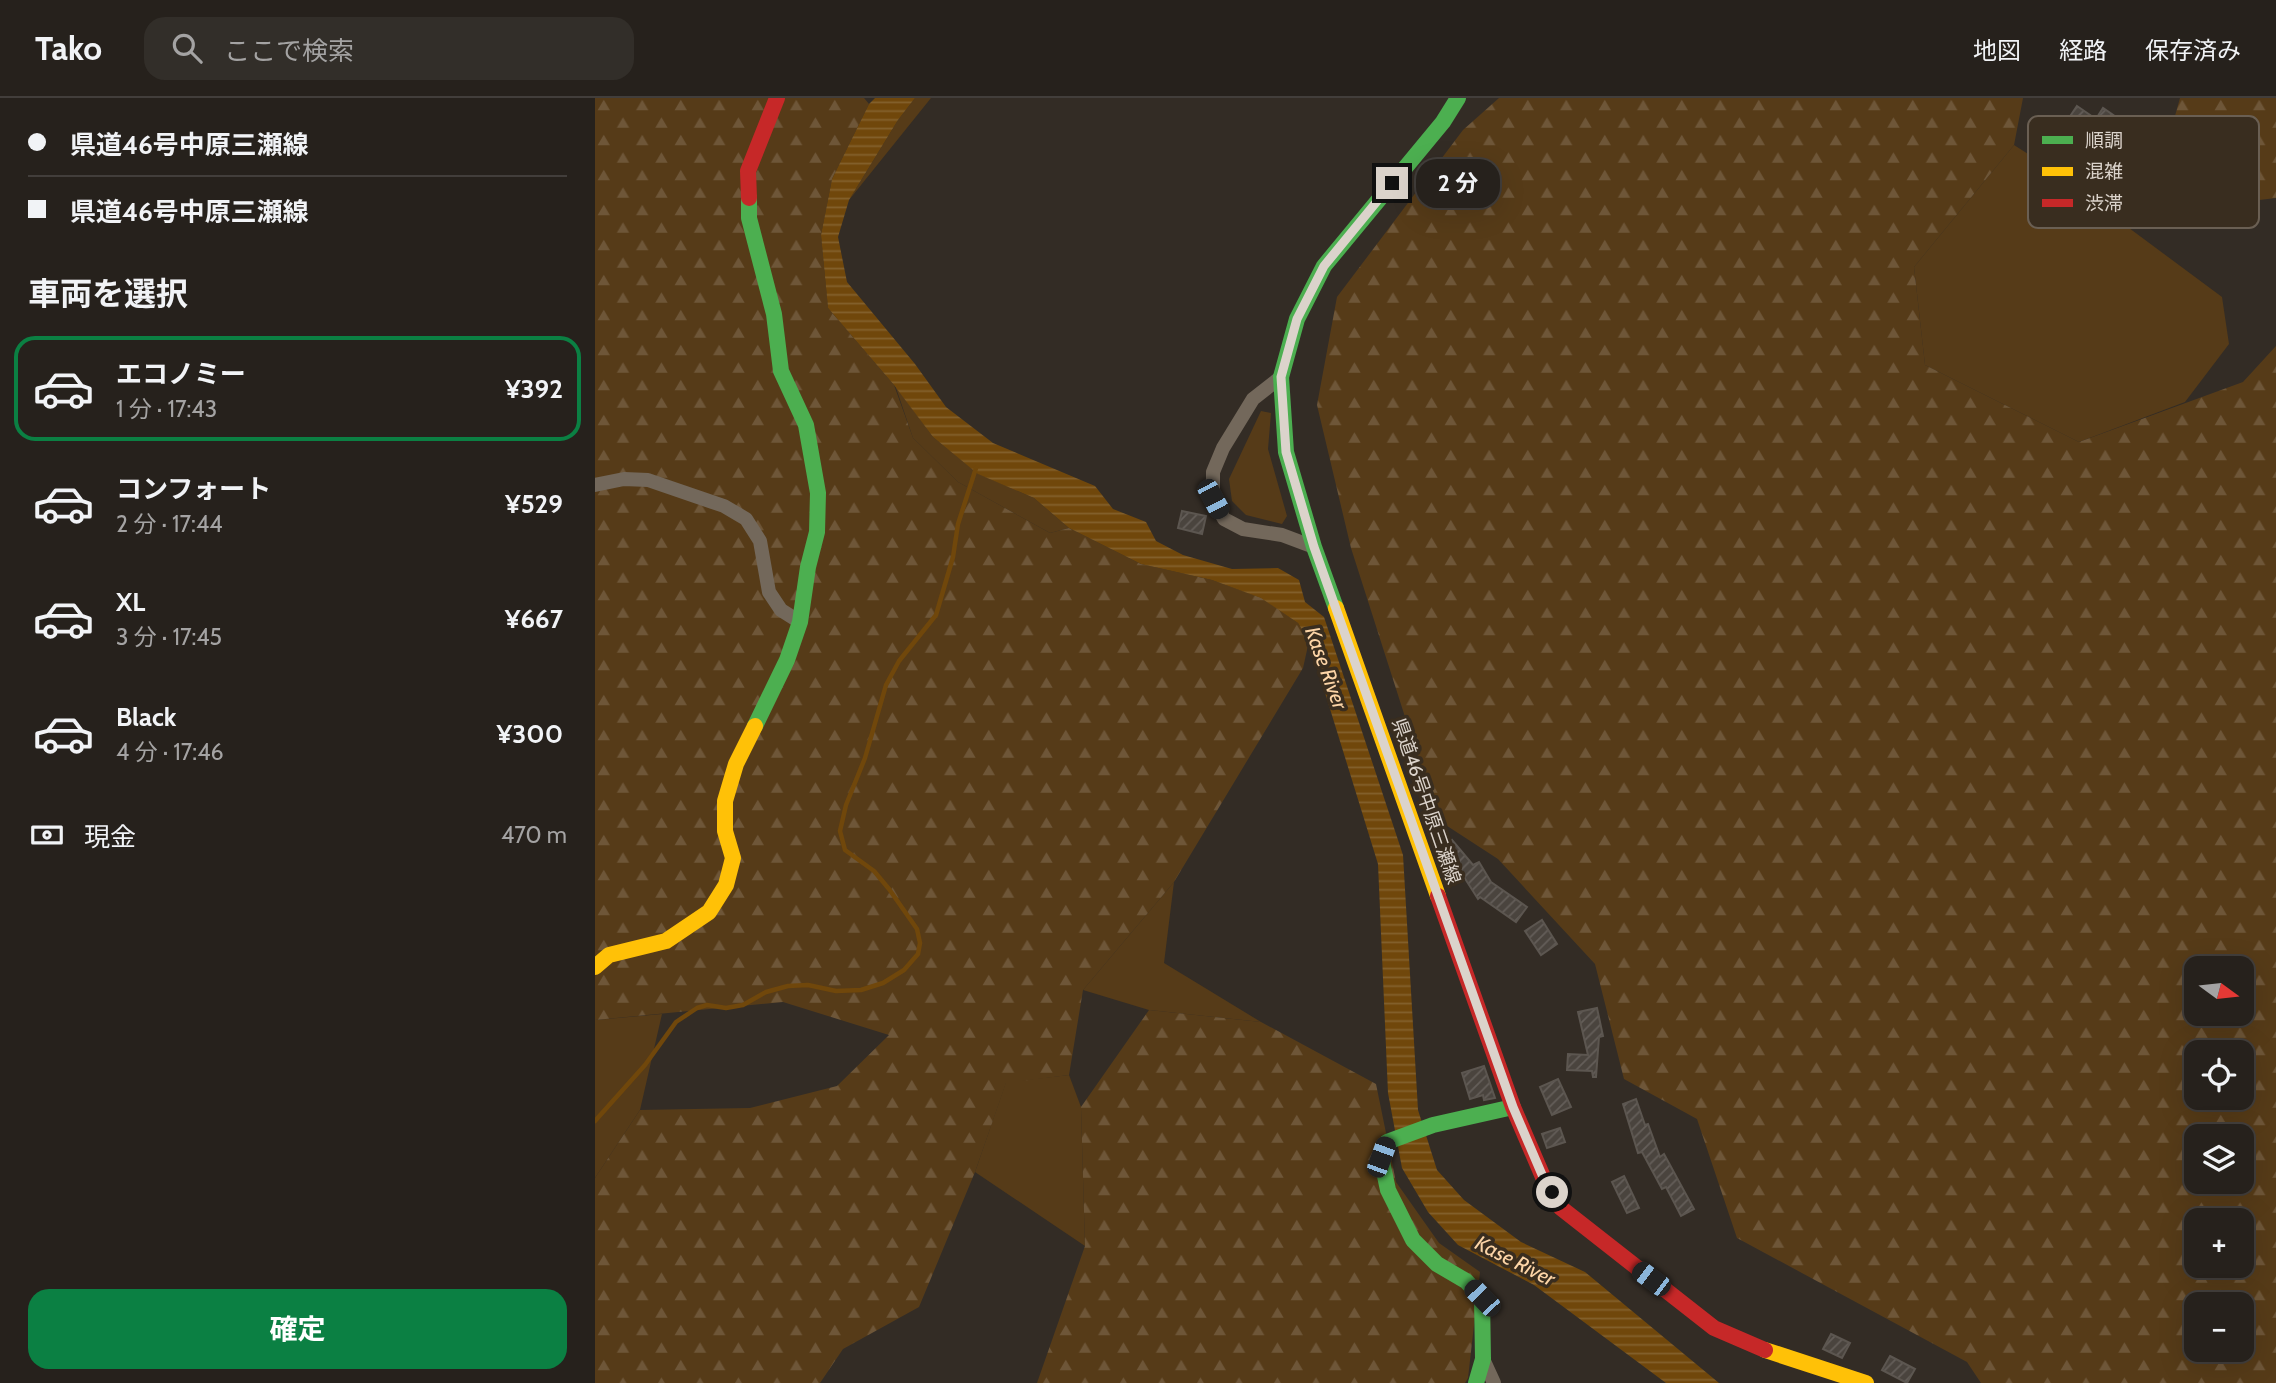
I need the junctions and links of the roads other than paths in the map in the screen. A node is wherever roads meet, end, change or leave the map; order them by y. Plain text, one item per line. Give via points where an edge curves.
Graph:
1 (777, 98) edge
2 (1458, 98) edge
3 (1281, 377) junction
4 (595, 485) edge
5 (1314, 547) junction
6 (800, 622) junction
7 (595, 967) edge
8 (1513, 1107) junction
9 (1483, 1359) junction
10 (1476, 1383) edge
11 (1494, 1383) edge
12 (1866, 1383) edge

1 - 6 main road via 748,171 749,218 774,314 781,370 806,425 818,493 817,532
2 - 3 main road, 県道46号中原三瀬線 via 1324,266 1297,319
3 - 5 main road, 県道46号中原三瀬線 via 1286,452
3 - 5 street via 1253,399 1223,448 1213,472 1213,499 1223,519 1243,529 1282,535
4 - 6 street via 648,480 724,506 746,519 759,541 769,592 781,610
5 - 8 main road, 県道46号中原三瀬線
6 - 7 main road via 787,660 736,764 725,801 725,831 733,858 726,885 709,912 666,941 609,955
8 - 9 main road via 1433,1125 1387,1142 1381,1157 1388,1190 1413,1240 1482,1298
8 - 12 main road, 県道46号中原三瀬線 via 1543,1177 1561,1208 1579,1224 1714,1328
9 - 10 main road
9 - 11 street

